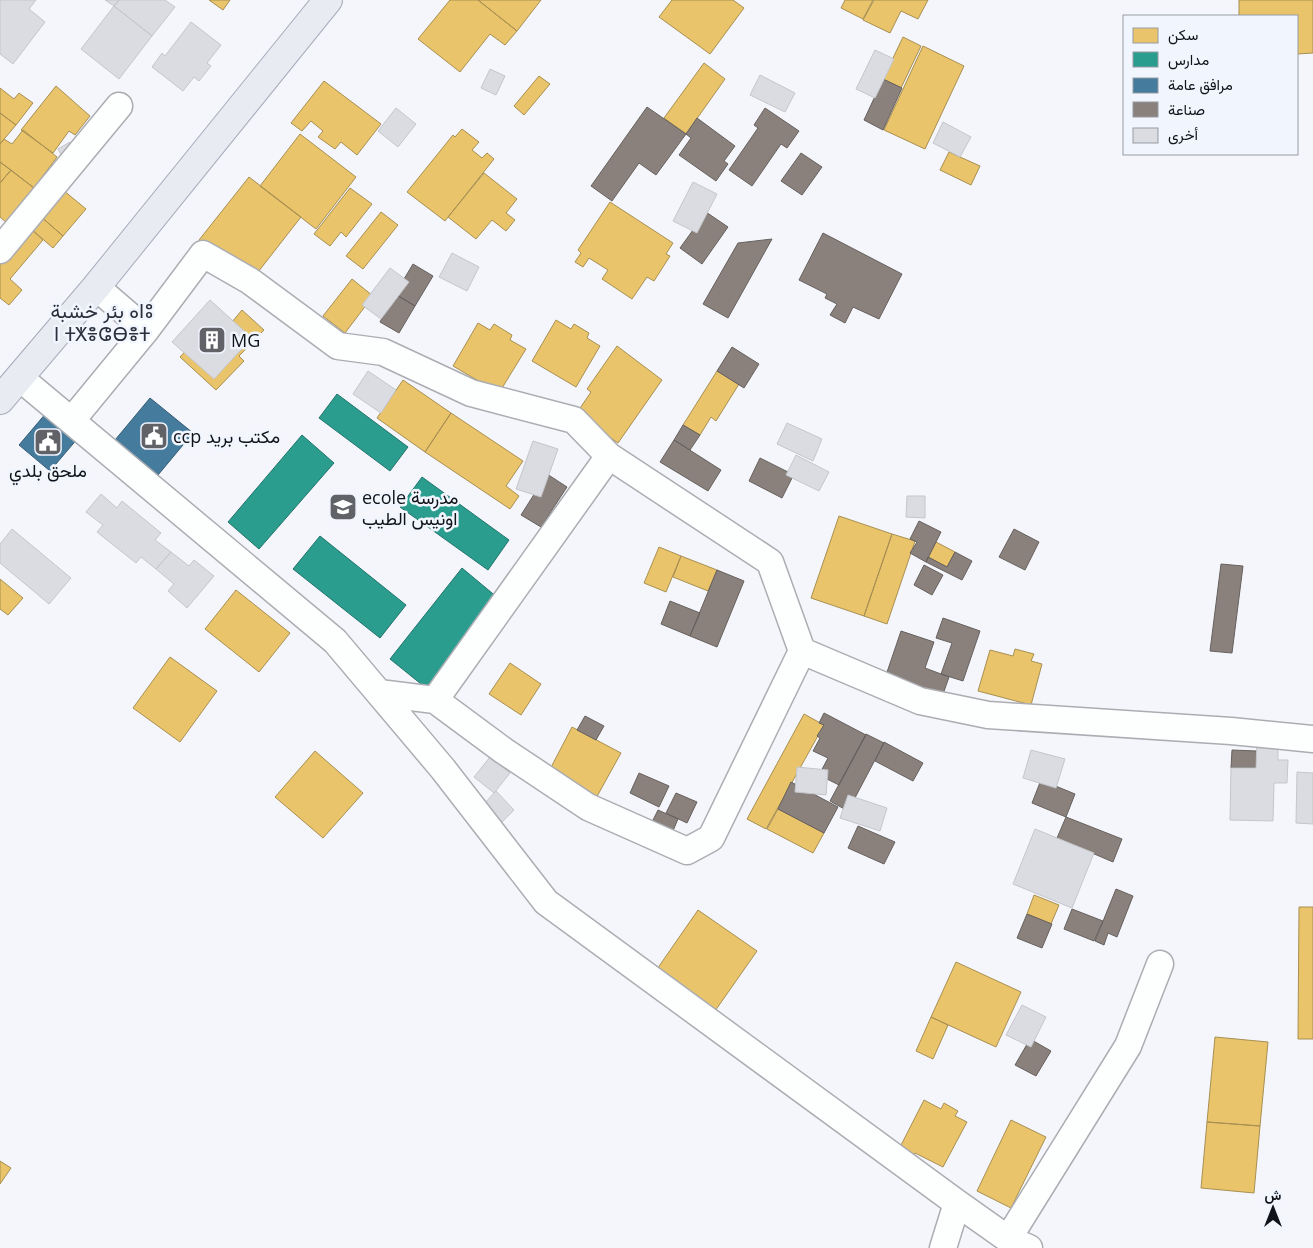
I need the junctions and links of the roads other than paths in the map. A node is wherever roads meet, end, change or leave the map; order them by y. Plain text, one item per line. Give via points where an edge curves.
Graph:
1 (328, 0) edge
2 (118, 106) dead end
3 (0, 250) edge
4 (96, 287) junction
5 (146, 330) junction
6 (20, 378) junction
7 (0, 400) edge
8 (72, 420) junction
9 (609, 456) junction
10 (802, 650) junction
11 (379, 693) junction
12 (435, 700) junction
13 (1313, 739) edge
14 (1160, 964) dead end
15 (957, 1203) junction
16 (1019, 1243) edge
17 (943, 1248) edge

1 - 4 main road
2 - 3 street
4 - 5 street
4 - 6 main road
5 - 8 street
5 - 9 street via 203,254 250,281 338,346 383,352 471,393 574,420
6 - 7 main road
6 - 8 street
8 - 11 street via 335,641
9 - 10 street via 770,562
9 - 12 street
10 - 12 street via 711,838 687,852 588,807 504,752
10 - 13 street via 920,701 988,716
11 - 12 street
11 - 15 street via 443,769 546,902
14 - 16 street via 1128,1046
15 - 16 street
15 - 17 street

